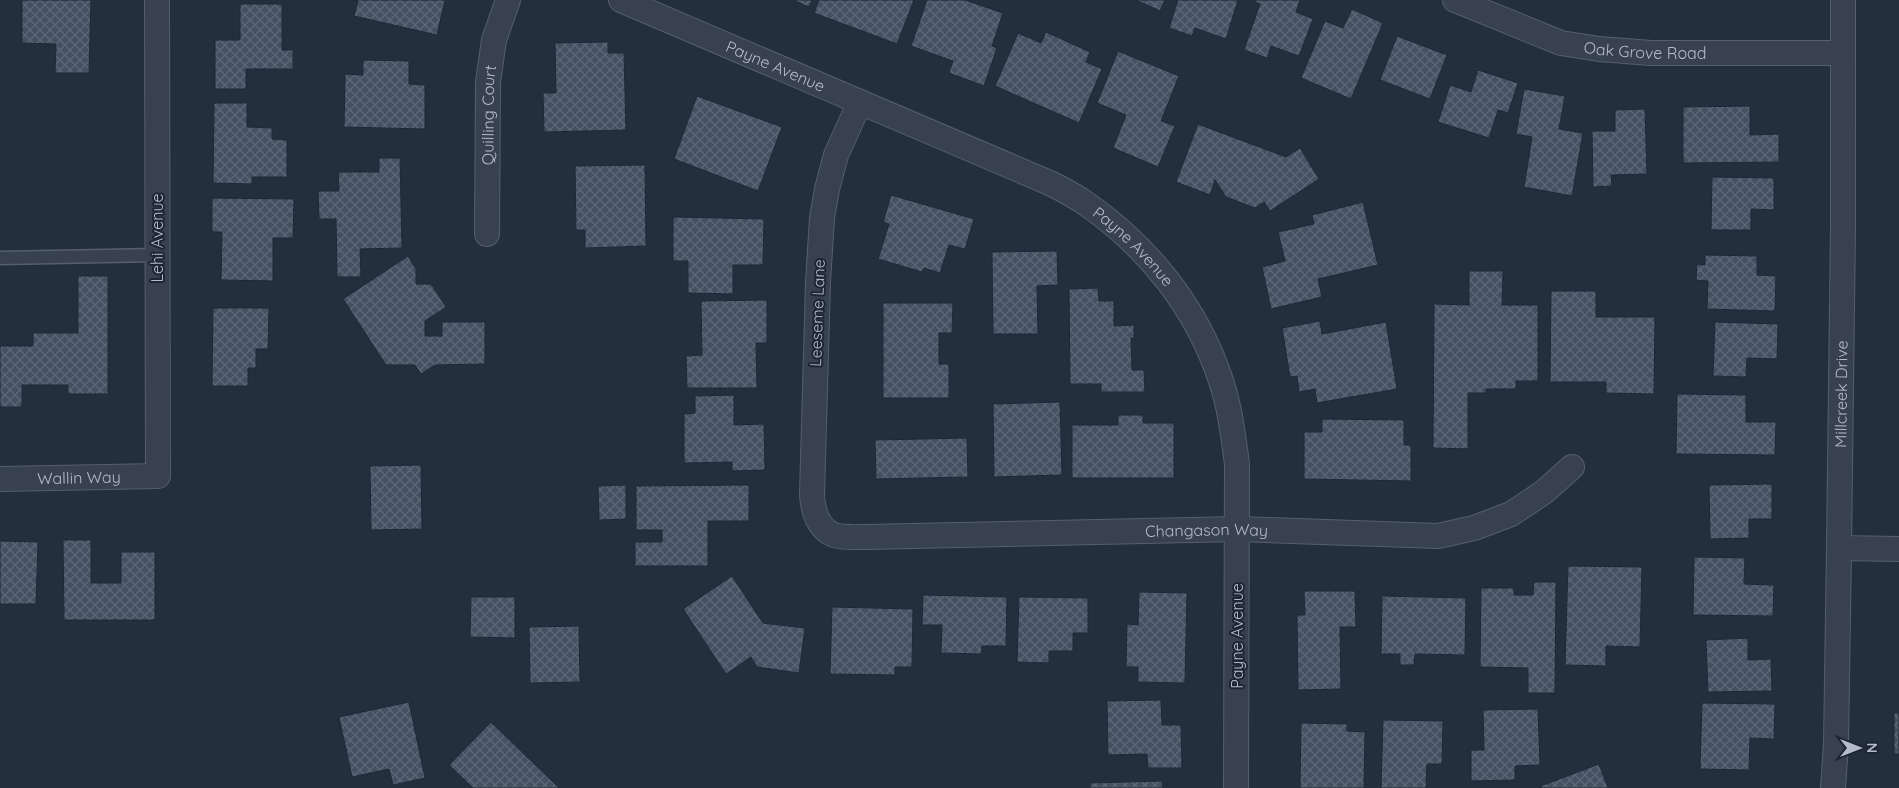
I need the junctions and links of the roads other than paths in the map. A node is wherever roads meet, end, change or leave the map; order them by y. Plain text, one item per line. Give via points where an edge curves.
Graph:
1 (156, 0) edge
2 (508, 0) edge
3 (621, 0) edge
4 (1455, 0) edge
5 (1843, 0) edge
6 (1842, 54) junction
7 (860, 102) junction
8 (487, 234) dead end
9 (156, 255) junction
10 (0, 258) edge
11 (1572, 466) dead end
12 (158, 476) joint
13 (0, 479) edge
14 (824, 528) joint
15 (1238, 529) junction
16 (1839, 548) junction
17 (1899, 549) edge
18 (1236, 788) edge
19 (1833, 788) edge

1 - 9 street, Lehi Avenue
2 - 8 street, Quilling Court via 494,40 488,82
3 - 7 street, Payne Avenue
4 - 6 street, Oak Grove Road via 1561,44 1650,53
5 - 6 street, Millcreek Drive
6 - 16 street, Millcreek Drive
7 - 14 street, Leeseme Lane via 836,155 822,218 812,495 813,508
7 - 15 street, Payne Avenue via 1052,184 1114,225 1153,261 1182,298 1202,334 1220,378 1231,417 1238,464
9 - 10 lane
9 - 12 street, Lehi Avenue
11 - 15 street, Changason Way via 1544,492 1511,514 1474,528 1438,536
12 - 13 street, Wallin Way
14 - 15 street, Changason Way via 834,535 866,537
15 - 18 street, Payne Avenue
16 - 17 street
16 - 19 street, Millcreek Drive

